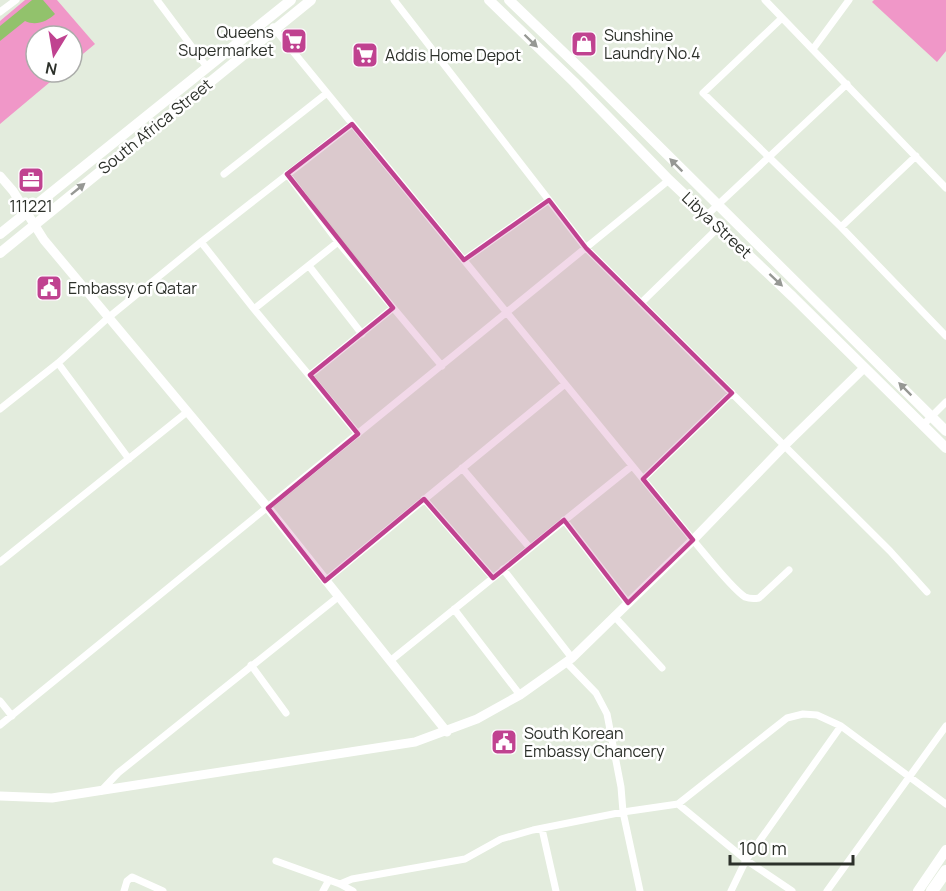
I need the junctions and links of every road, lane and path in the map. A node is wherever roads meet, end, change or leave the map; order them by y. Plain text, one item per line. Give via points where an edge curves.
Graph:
1 (16, 0) edge
2 (157, 0) edge
3 (291, 0) edge
4 (310, 0) edge
5 (394, 0) edge
6 (489, 0) edge
7 (509, 0) edge
8 (765, 0) edge
9 (849, 0) edge
10 (0, 12) edge
11 (782, 18) junction
12 (267, 19) junction
13 (274, 29) junction
14 (813, 49) junction
15 (207, 68) junction
16 (847, 84) junction
17 (327, 93) junction
18 (352, 124) junction
19 (916, 156) junction
20 (770, 157) junction
21 (224, 174) dead end
22 (287, 174) junction
23 (0, 176) edge
24 (669, 180) junction
25 (946, 188) edge
26 (549, 200) junction
27 (718, 205) junction
28 (26, 212) junction
29 (707, 215) junction
30 (35, 225) junction
31 (719, 227) junction
32 (841, 227) junction
33 (0, 234) edge
34 (201, 242) junction
35 (338, 242) junction
36 (586, 248) junction
37 (0, 253) edge
38 (464, 260) junction
39 (309, 266) junction
40 (642, 303) junction
41 (393, 308) junction
42 (254, 309) junction
43 (507, 313) junction
44 (109, 317) junction
45 (362, 334) junction
46 (946, 336) edge
47 (58, 363) junction
48 (442, 366) junction
49 (864, 368) junction
50 (310, 375) junction
51 (565, 384) junction
52 (732, 393) junction
53 (946, 402) edge
54 (0, 409) edge
55 (187, 412) junction
56 (932, 416) junction
57 (923, 425) junction
58 (946, 431) edge
59 (358, 434) junction
60 (784, 446) junction
61 (946, 448) edge
62 (129, 459) junction
63 (632, 466) junction
64 (462, 468) junction
65 (643, 479) junction
66 (424, 499) junction
67 (268, 508) junction
68 (564, 520) junction
69 (693, 540) junction
70 (530, 548) junction
71 (0, 562) edge
72 (503, 569) junction
73 (789, 570) dead end
74 (493, 578) junction
75 (325, 581) junction
76 (927, 592) dead end
77 (338, 597) junction
78 (628, 603) junction
79 (454, 609) junction
80 (614, 616) junction
81 (569, 660) junction
82 (390, 661) junction
83 (251, 665) junction
84 (662, 668) dead end
85 (520, 695) junction
86 (0, 701) edge
87 (286, 713) dead end
88 (12, 716) junction
89 (0, 726) edge
90 (841, 726) junction
91 (946, 726) edge
92 (447, 732) junction
93 (908, 777) junction
94 (101, 791) junction
95 (0, 796) edge
96 (678, 804) junction
97 (946, 804) edge
98 (623, 812) junction
99 (542, 829) junction
100 (946, 850) edge
101 (746, 860) junction
102 (276, 861) dead end
103 (946, 871) edge
104 (329, 880) junction
105 (340, 884) junction
106 (124, 891) edge
107 (163, 891) edge
108 (323, 891) edge
109 (353, 891) edge
110 (556, 891) edge
111 (640, 891) edge
112 (731, 891) edge
113 (792, 891) edge
114 (827, 891) edge
115 (918, 891) edge
116 (932, 891) edge

1 - 10 street
2 - 15 street
3 - 12 main road, South Africa Street
4 - 13 main road, South Africa Street
5 - 26 street
6 -> 24 main road, Libya Street
27 -> 7 main road, Libya Street
8 - 11 street
9 - 14 street
11 - 14 street
11 - 20 street via 703,93
12 - 13 street
12 - 15 main road, South Africa Street
13 - 17 street
30 -> 13 main road, South Africa Street
14 - 16 street
15 - 28 main road, South Africa Street
16 - 19 street
16 - 20 street
17 - 18 street
17 - 21 street
18 - 22 street
18 - 38 street
19 - 25 street
19 - 32 street
20 - 27 street
20 - 32 street
22 - 34 street
22 - 35 street
23 - 28 street
24 - 29 main road, Libya Street
24 - 36 street
26 - 36 street
26 - 38 street
27 - 29 street
56 -> 27 main road, Libya Street
28 - 30 street
28 - 33 main road, South Africa Street
29 - 31 main road, Libya Street
30 - 37 main road, South Africa Street
30 - 44 street
31 - 40 street
31 -> 49 main road, Libya Street
32 - 46 street
34 - 42 street
34 - 44 street
35 - 39 street
35 - 41 street
36 - 40 street
36 - 43 street
38 - 43 street
39 - 42 street
39 - 45 street
40 - 52 street
41 - 45 street
41 - 48 street
42 - 50 street
43 - 48 street
43 - 51 street
44 - 47 street
44 - 55 street
45 - 50 street
47 - 54 street
47 - 62 street
48 - 59 street
49 - 57 main road, Libya Street
49 - 60 street
50 - 59 street
51 - 63 street
51 - 64 street
52 - 60 street
52 - 65 street
53 - 56 street
55 - 62 street
55 - 67 street
56 - 57 street
56 - 58 main road, Libya Street
57 - 61 main road, Libya Street
59 - 67 street
60 - 69 street
60 - 76 street
62 - 71 street
63 - 65 street
63 - 68 street
64 - 66 street
64 - 70 street
65 - 69 street
66 - 74 street
66 - 75 street
67 - 75 street
67 - 88 street
68 - 70 street
68 - 78 street
69 - 73 street via 745,597 759,598
69 - 78 street
70 - 72 street
72 - 74 street
72 - 81 street
74 - 79 street
75 - 77 street
77 - 82 street
77 - 83 street
78 - 80 street
79 - 82 street
79 - 85 street
80 - 81 street
80 - 84 street
81 - 85 street
81 - 98 street via 596,693 607,714
82 - 92 street
83 - 87 street
83 - 94 street
85 - 92 street
86 - 88 street
88 - 89 street
90 - 93 street
90 - 96 street via 817,715 787,718
90 - 101 street
91 - 93 street
92 - 94 street via 415,742
93 - 97 street
93 - 114 street
94 - 95 street via 52,798
96 - 98 street
96 - 101 street
98 - 99 street
98 - 111 street
99 - 105 street via 501,839 465,859
99 - 110 street
100 - 115 main road
101 - 112 street
101 - 113 street
102 - 104 street
103 - 116 highway
104 - 105 street
104 - 108 street
105 - 109 street
106 - 107 street via 132,877

